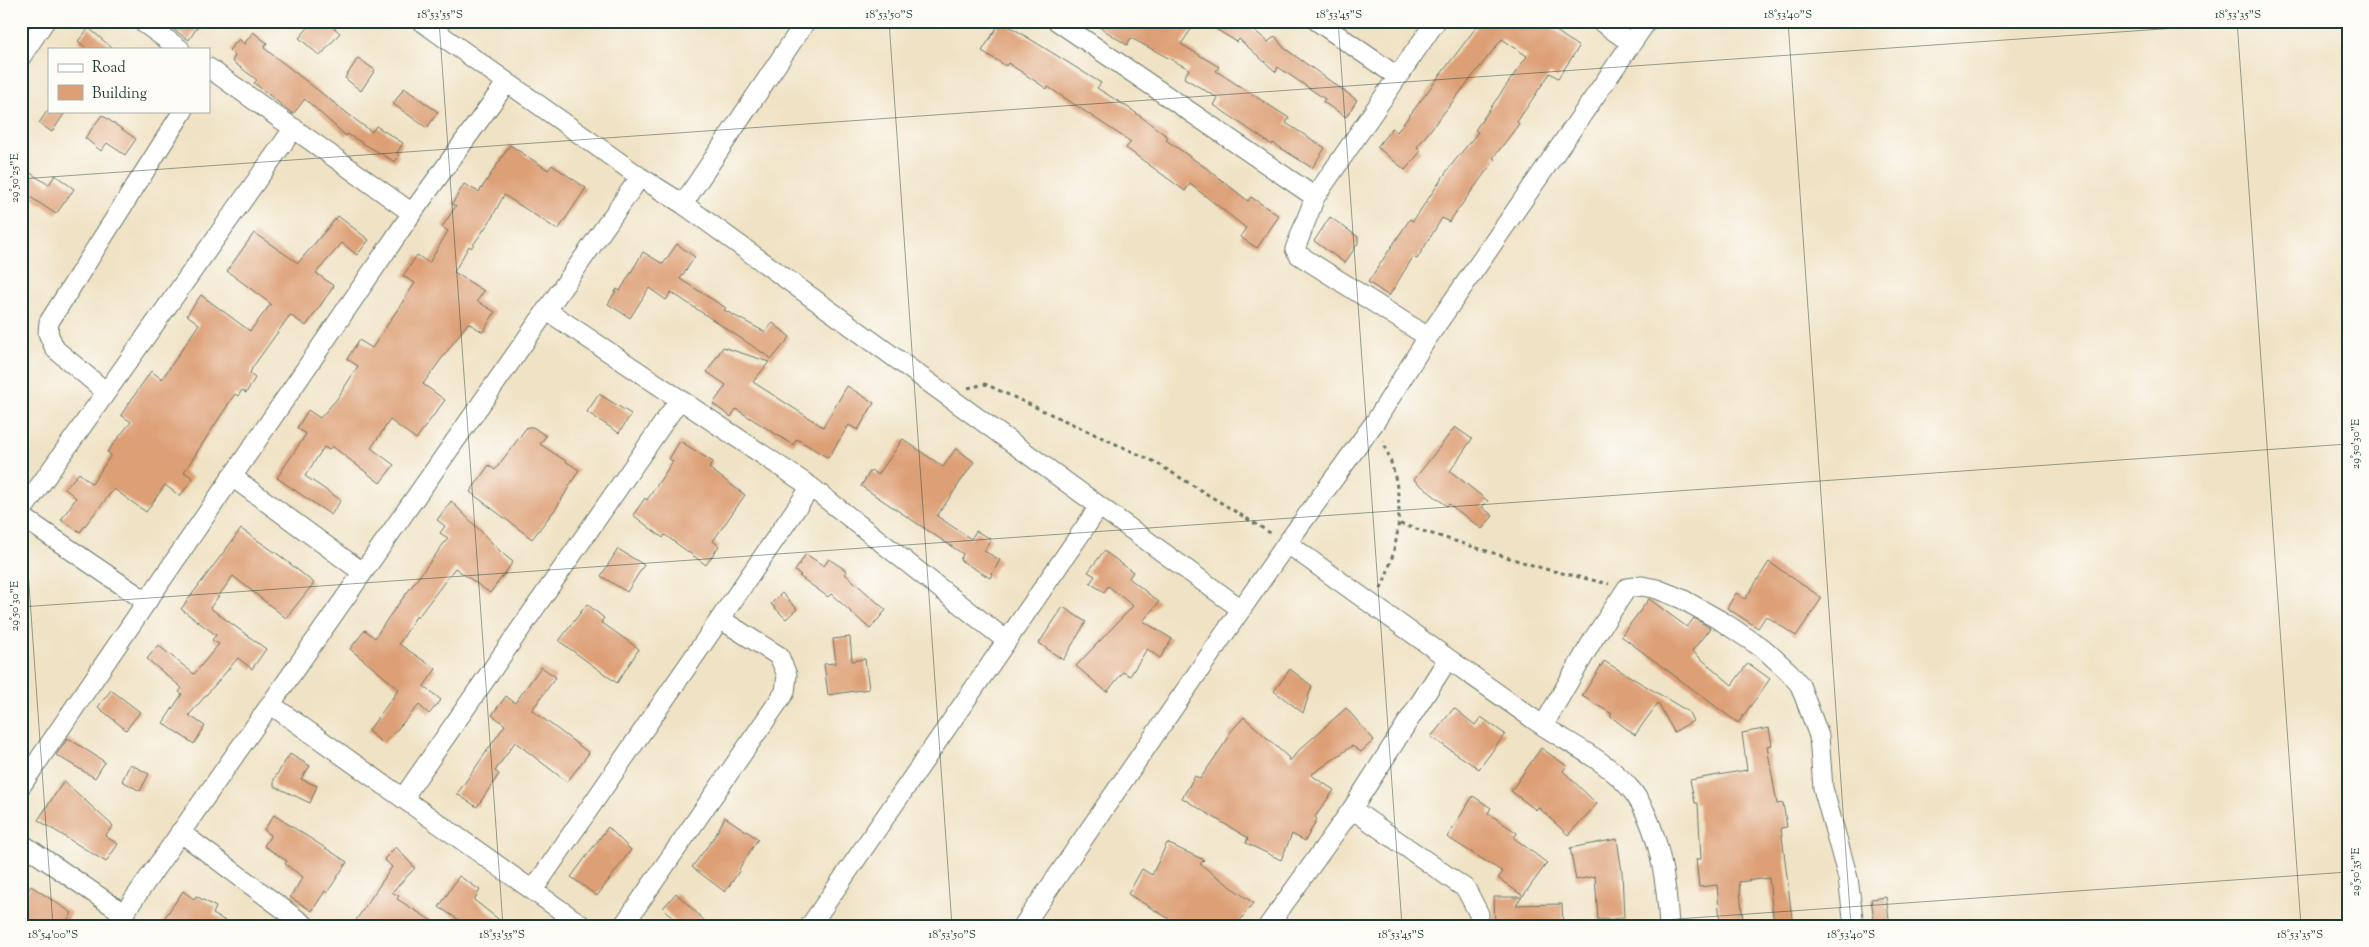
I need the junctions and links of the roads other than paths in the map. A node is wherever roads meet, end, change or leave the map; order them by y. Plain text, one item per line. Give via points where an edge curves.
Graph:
1 (45, 21) edge
2 (141, 21) edge
3 (421, 21) edge
4 (806, 21) edge
5 (1057, 21) edge
6 (1318, 21) edge
7 (1436, 21) edge
8 (1600, 21) edge
9 (1647, 21) edge
10 (1631, 43) junction
11 (179, 48) edge
12 (21, 57) edge
13 (210, 70) edge
14 (1398, 76) junction
15 (507, 82) junction
16 (182, 112) edge
17 (294, 128) junction
18 (640, 177) junction
19 (1315, 197) junction
20 (682, 204) junction
21 (412, 213) junction
22 (546, 310) junction
23 (1428, 337) junction
24 (106, 392) junction
25 (680, 399) junction
26 (231, 476) junction
27 (811, 487) junction
28 (1099, 507) junction
29 (21, 514) edge
30 (1286, 543) junction
31 (362, 572) junction
32 (147, 602) junction
33 (1241, 609) junction
34 (720, 619) junction
35 (1007, 641) junction
36 (1448, 659) junction
37 (270, 704) junction
38 (1543, 726) junction
39 (21, 786) edge
40 (403, 798) junction
41 (1352, 809) junction
42 (180, 832) junction
43 (21, 843) edge
44 (533, 890) junction
45 (119, 920) edge
46 (306, 926) edge
47 (583, 926) edge
48 (623, 926) edge
49 (810, 926) edge
50 (1023, 926) edge
51 (1268, 926) edge
52 (1478, 926) edge
53 (1669, 926) edge
54 (1854, 926) edge

1 - 12 street
2 - 11 street
3 - 15 street
4 - 20 street
5 - 19 street
6 - 14 street
7 - 14 street
8 - 10 street
9 - 10 street
10 - 23 street
13 - 17 street
14 - 19 street
15 - 18 street
15 - 21 street
16 - 24 street via 49,322 50,341 55,349
17 - 21 street
17 - 24 street
18 - 20 street
18 - 22 street
19 - 23 street via 1296,243 1299,255
20 - 28 street
21 - 26 street
22 - 25 street
22 - 31 street
23 - 30 street via 1375,422
24 - 29 street
25 - 27 street
25 - 40 street
26 - 31 street
26 - 32 street
27 - 34 street
27 - 35 street
28 - 33 street
28 - 35 street
29 - 32 street
30 - 33 street
30 - 36 street
31 - 37 street
32 - 39 street
33 - 50 street
34 - 44 street
34 - 48 street via 779,656 787,675 785,692
35 - 49 street
36 - 38 street
36 - 41 street
37 - 40 street
37 - 42 street
38 - 53 street via 1611,769 1634,793 1658,850 1665,880
38 - 54 street via 1627,588 1657,588 1682,598 1723,622 1765,650 1800,686 1819,736 1823,788 1845,869
40 - 44 street
41 - 51 street
41 - 52 street via 1466,889 1479,914
42 - 45 street
42 - 46 street
43 - 45 street
44 - 47 street

